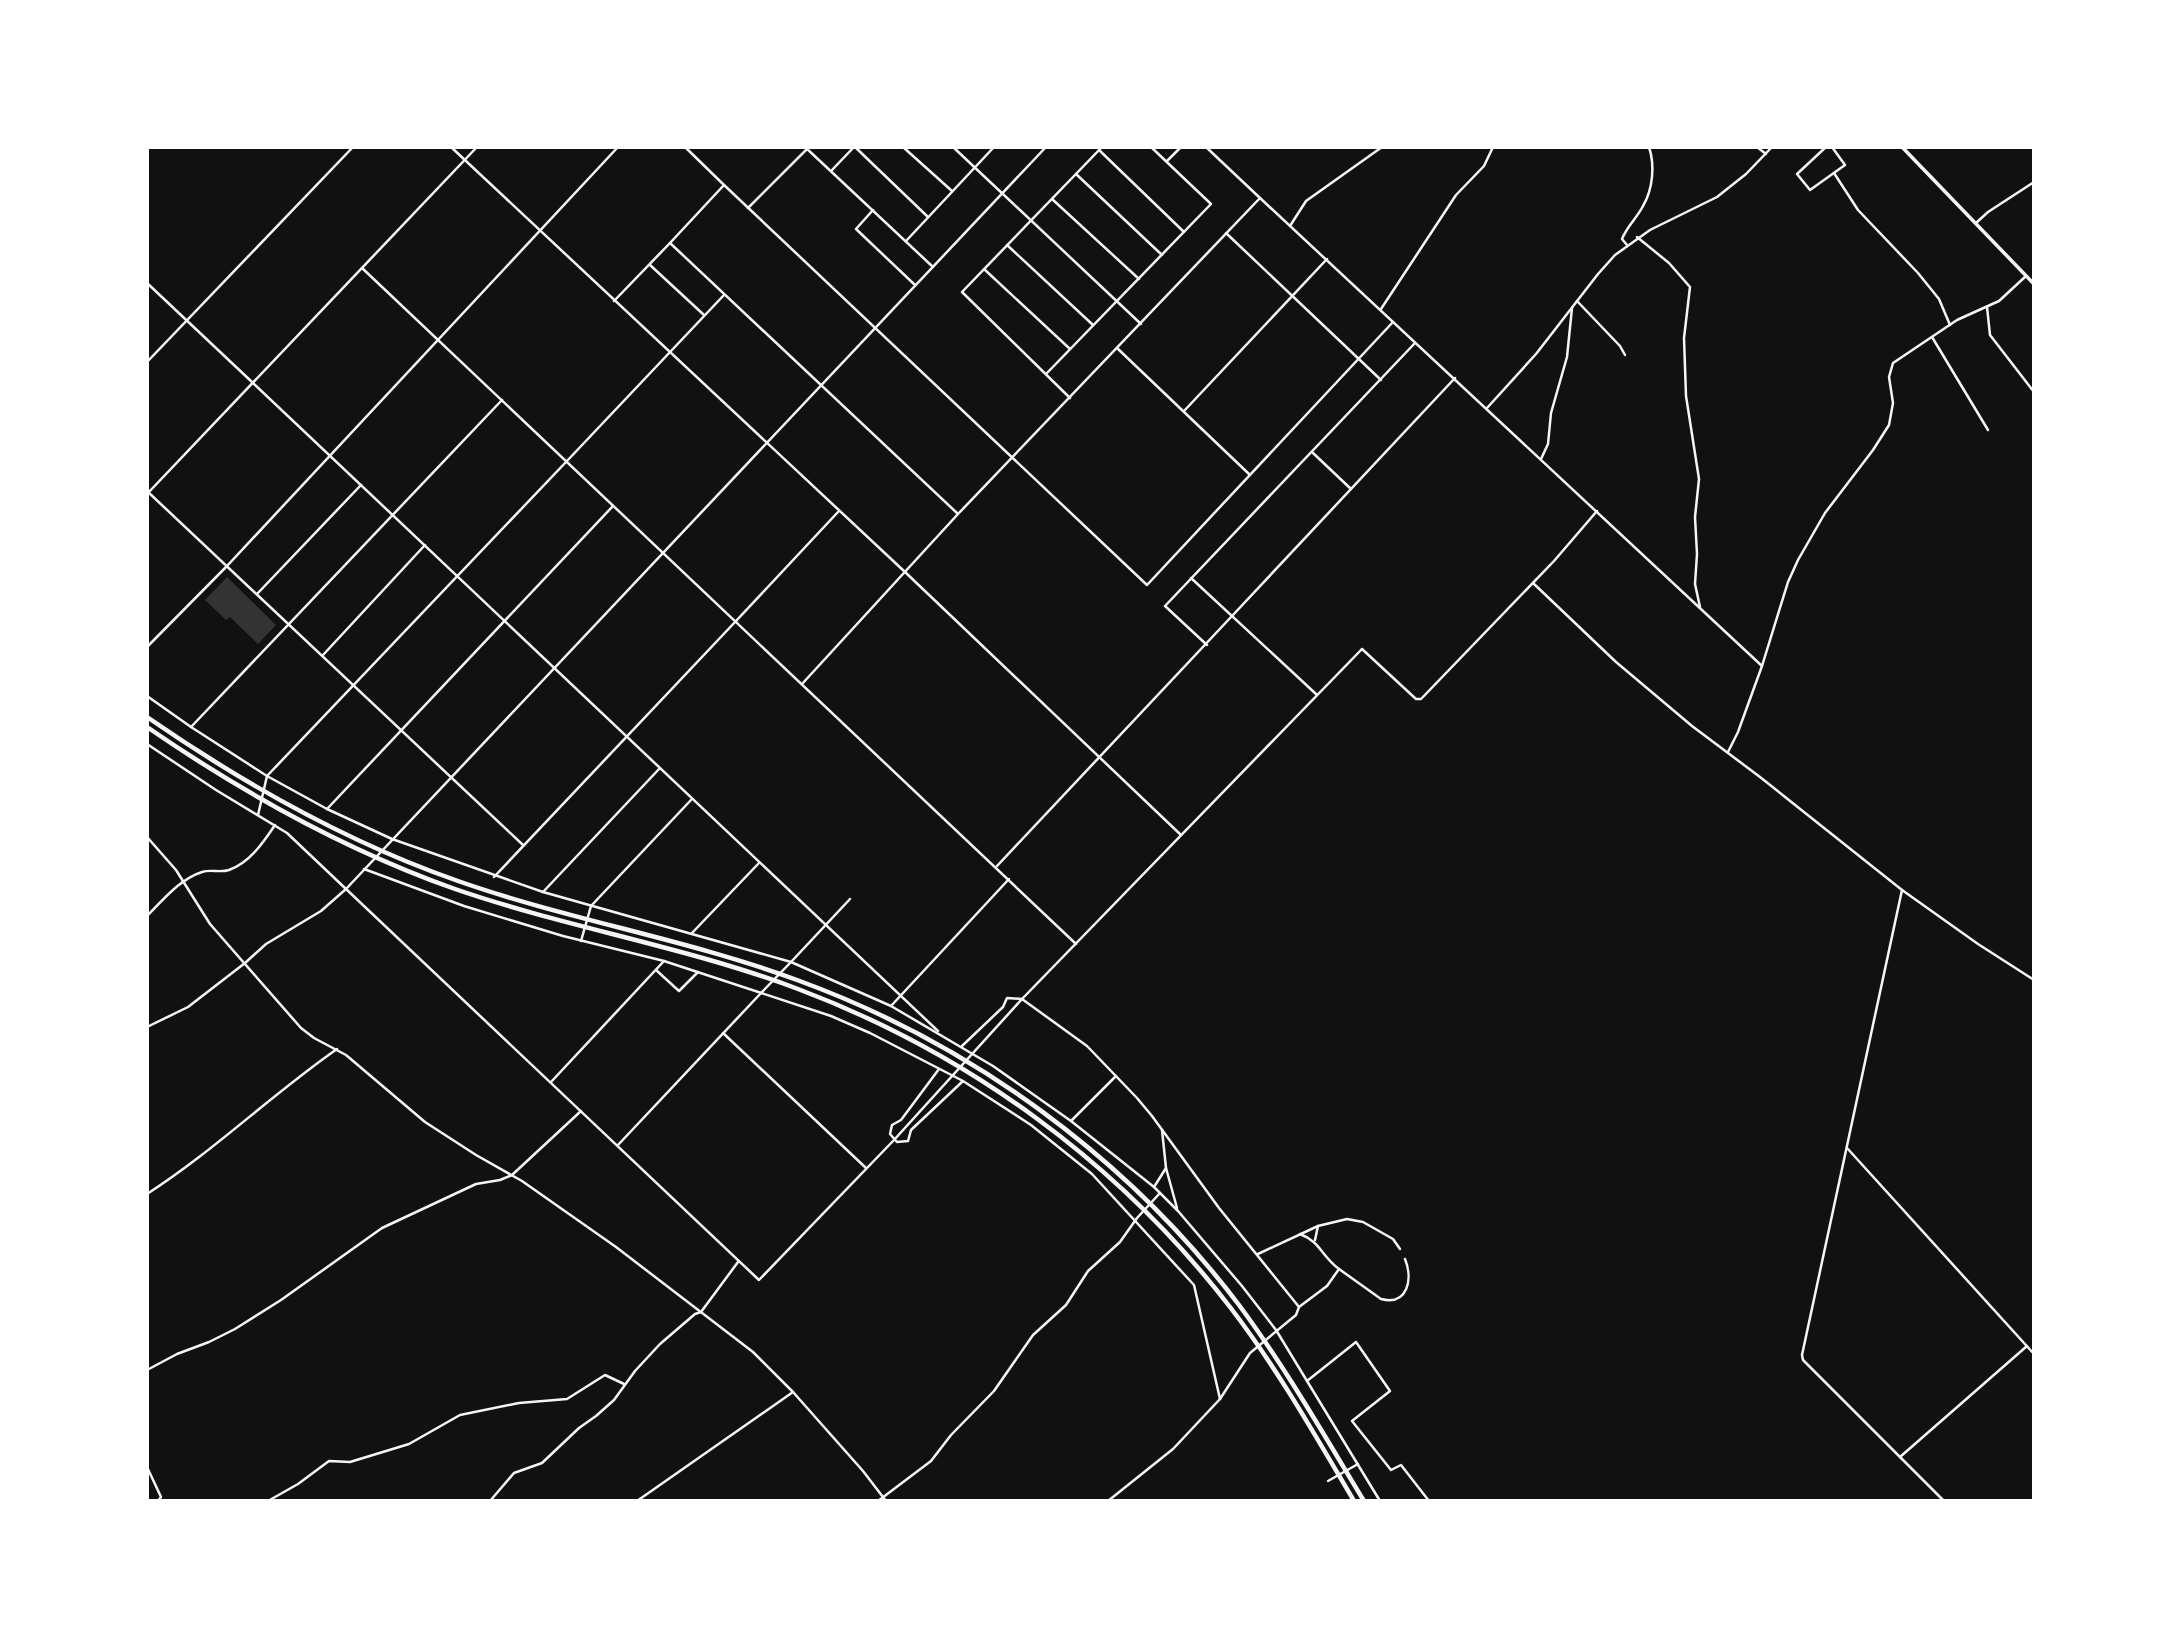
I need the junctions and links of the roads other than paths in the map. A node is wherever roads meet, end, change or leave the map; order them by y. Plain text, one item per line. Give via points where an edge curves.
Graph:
1 (353, 147) edge
2 (451, 147) edge
3 (477, 147) edge
4 (618, 147) edge
5 (685, 147) edge
6 (854, 147) edge
7 (903, 147) edge
8 (953, 147) edge
9 (994, 147) edge
10 (1046, 147) edge
11 (1152, 147) edge
12 (1181, 147) edge
13 (1206, 147) edge
14 (1382, 147) edge
15 (1493, 147) edge
16 (1649, 147) edge
17 (1757, 147) edge
18 (1772, 147) edge
19 (1826, 147) edge
20 (1832, 147) edge
21 (1902, 147) edge
22 (807, 148) edge
23 (1100, 148) edge
24 (1766, 155) junction
25 (465, 160) junction
26 (1167, 161) junction
27 (975, 167) junction
28 (831, 171) junction
29 (1834, 173) junction
30 (1076, 174) junction
31 (2034, 183) edge
32 (724, 185) junction
33 (952, 191) junction
34 (1002, 193) junction
35 (1260, 198) junction
36 (1052, 199) junction
37 (748, 208) junction
38 (873, 210) junction
39 (928, 217) junction
40 (1031, 220) junction
41 (1976, 223) junction
42 (1290, 226) junction
43 (539, 230) junction
44 (1184, 232) junction
45 (1226, 233) junction
46 (1637, 237) junction
47 (906, 241) junction
48 (670, 243) junction
49 (1007, 245) junction
50 (1626, 245) junction
51 (1161, 255) junction
52 (1327, 259) junction
53 (649, 264) junction
54 (933, 267) junction
55 (362, 268) junction
56 (984, 269) junction
57 (2026, 276) junction
58 (1139, 279) junction
59 (147, 283) edge
60 (2034, 284) edge
61 (915, 285) junction
62 (724, 295) junction
63 (1293, 296) junction
64 (614, 301) junction
65 (1117, 301) junction
66 (1577, 301) junction
67 (1987, 307) junction
68 (1572, 308) junction
69 (1381, 309) junction
70 (704, 315) junction
71 (187, 320) junction
72 (1394, 321) junction
73 (1141, 324) junction
74 (1950, 325) junction
75 (1093, 326) junction
76 (875, 328) junction
77 (1932, 337) junction
78 (437, 338) junction
79 (1416, 342) junction
80 (1117, 348) junction
81 (1070, 349) junction
82 (669, 352) junction
83 (1625, 355) dead end
84 (1359, 359) junction
85 (147, 362) edge
86 (1046, 374) junction
87 (1455, 379) junction
88 (1381, 380) junction
89 (253, 383) junction
90 (820, 386) junction
91 (2034, 392) edge
92 (1070, 398) junction
93 (502, 400) junction
94 (1487, 408) junction
95 (1184, 411) junction
96 (1988, 430) dead end
97 (765, 442) junction
98 (1312, 452) junction
99 (331, 456) junction
100 (1013, 458) junction
101 (1541, 459) junction
102 (566, 462) junction
103 (1250, 475) junction
104 (361, 485) junction
105 (1351, 489) junction
106 (148, 493) edge
107 (613, 506) junction
108 (1597, 511) junction
109 (838, 512) junction
110 (958, 514) junction
111 (393, 515) junction
112 (425, 545) junction
113 (661, 553) junction
114 (227, 566) junction
115 (905, 572) junction
116 (457, 576) junction
117 (1191, 578) junction
118 (1533, 583) junction
119 (257, 594) junction
120 (1701, 610) junction
121 (1233, 616) junction
122 (736, 621) junction
123 (505, 622) junction
124 (289, 624) junction
125 (1207, 645) junction
126 (147, 648) edge
127 (323, 655) junction
128 (1762, 666) junction
129 (554, 667) junction
130 (802, 684) junction
131 (355, 685) junction
132 (1316, 694) junction
133 (147, 696) edge
134 (147, 717) edge
135 (147, 727) edge
136 (191, 727) junction
137 (402, 731) junction
138 (627, 736) junction
139 (147, 744) edge
140 (1728, 752) junction
141 (1100, 758) junction
142 (660, 768) junction
143 (267, 776) junction
144 (451, 778) junction
145 (692, 799) junction
146 (327, 809) junction
147 (258, 815) junction
148 (275, 825) junction
149 (1181, 835) junction
150 (147, 837) edge
151 (390, 841) junction
152 (523, 845) junction
153 (759, 863) junction
154 (996, 867) junction
155 (365, 868) junction
156 (494, 877) junction
157 (1009, 879) junction
158 (183, 882) junction
159 (346, 889) junction
160 (1902, 890) junction
161 (543, 892) junction
162 (850, 899) dead end
163 (591, 906) junction
164 (147, 916) edge
165 (825, 925) junction
166 (692, 933) junction
167 (581, 941) junction
168 (1076, 944) junction
169 (664, 961) junction
170 (791, 962) junction
171 (245, 963) junction
172 (656, 970) junction
173 (698, 972) junction
174 (2034, 980) edge
175 (763, 990) junction
176 (900, 996) junction
177 (1022, 999) junction
178 (891, 1006) junction
179 (147, 1027) edge
180 (938, 1031) junction
181 (723, 1034) junction
182 (962, 1046) junction
183 (337, 1049) junction
184 (940, 1068) junction
185 (1116, 1076) junction
186 (962, 1081) junction
187 (551, 1082) junction
188 (581, 1111) junction
189 (1071, 1121) junction
190 (1162, 1130) junction
191 (894, 1140) junction
192 (618, 1145) junction
193 (1847, 1148) junction
194 (866, 1168) junction
195 (1166, 1168) junction
196 (512, 1175) junction
197 (1154, 1187) junction
198 (1160, 1193) junction
199 (147, 1194) edge
200 (1178, 1211) junction
201 (1136, 1219) junction
202 (1318, 1226) junction
203 (1300, 1234) junction
204 (1315, 1240) junction
205 (1400, 1249) dead end
206 (1258, 1254) junction
207 (1405, 1259) dead end
208 (739, 1261) junction
209 (1339, 1269) junction
210 (1299, 1307) junction
211 (701, 1312) junction
212 (1276, 1331) junction
213 (2027, 1346) junction
214 (2034, 1354) edge
215 (147, 1370) edge
216 (1307, 1381) junction
217 (624, 1384) junction
218 (793, 1392) junction
219 (1220, 1399) junction
220 (1900, 1457) junction
221 (1356, 1465) junction
222 (147, 1467) edge
223 (1328, 1481) dead end
224 (883, 1497) junction
225 (158, 1501) edge
226 (268, 1501) edge
227 (490, 1501) edge
228 (637, 1501) edge
229 (878, 1501) edge
230 (886, 1501) edge
231 (1108, 1501) edge
232 (1354, 1501) edge
233 (1364, 1501) edge
234 (1380, 1501) edge
235 (1429, 1501) edge
236 (1944, 1501) edge

1 - 71 street
2 - 25 street
3 - 25 street
4 - 43 street
5 - 32 street
6 - 28 street
6 - 39 street
7 - 33 street
8 - 27 street
9 - 27 street
10 - 34 street
11 - 26 street
12 - 26 street
13 - 35 street
14 - 42 street via 1306,201
15 - 69 street
16 - 50 street via 1651,185 1643,207 1625,231 1622,239
17 - 24 street
18 - 24 street
19 - 29 street via 1797,174 1811,190
20 - 29 street via 1845,165
21 - 41 main road
22 - 28 street
22 - 37 street
23 - 30 street
23 - 44 street
24 - 46 street via 1717,197
25 - 43 street
25 - 55 street
26 - 44 street via 1211,204
27 - 33 street
27 - 34 street
28 - 38 street
29 - 74 street via 1858,210 1932,290
30 - 36 street
30 - 51 street
31 - 41 street
32 - 37 street
32 - 48 street
33 - 39 street
34 - 40 street
34 - 54 street
35 - 42 street
35 - 45 street
36 - 40 street
36 - 58 street
37 - 76 street
38 - 47 street
38 - 61 street via 856,229
39 - 47 street
40 - 49 street
40 - 65 street
41 - 57 main road
42 - 52 street
43 - 64 street
43 - 78 street
44 - 51 street
45 - 63 street
45 - 73 street
46 - 50 street
46 - 120 street via 1689,287 1684,338 1686,396 1699,479 1695,584
47 - 54 street
48 - 53 street
48 - 62 street
49 - 56 street
49 - 75 street
50 - 66 street
51 - 58 street
52 - 63 street
52 - 69 street
53 - 64 street
53 - 70 street
54 - 61 street
55 - 78 street
55 - 89 street
56 - 81 street
56 - 86 street via 961,292
57 - 60 main road
57 - 67 street via 2007,296
58 - 65 street
59 - 71 street
61 - 76 street
62 - 70 street
62 - 90 street
63 - 84 street
63 - 95 street
64 - 82 street
65 - 73 street
65 - 75 street
66 - 68 street
66 - 83 street
67 - 74 street
67 - 91 street via 1990,335
68 - 94 street
68 - 101 street via 1567,357
69 - 72 street
70 - 82 street
71 - 85 street
71 - 89 street
72 - 79 street
72 - 84 street
73 - 80 street
74 - 77 street
75 - 81 street
76 - 90 street
76 - 100 street
77 - 96 street
77 - 128 street via 1890,369 1893,402 1889,425 1825,513 1798,560
78 - 93 street
78 - 99 street
79 - 87 street
79 - 88 street
80 - 92 street
80 - 95 street
81 - 86 street
82 - 97 street
82 - 102 street
84 - 88 street
84 - 103 street
86 - 92 street
87 - 94 street
87 - 105 street
88 - 98 street
89 - 99 street
89 - 106 street
90 - 97 street
90 - 110 street
92 - 100 street
93 - 102 street
93 - 111 street
94 - 101 street
95 - 103 street
97 - 109 street
97 - 113 street
98 - 105 street
98 - 117 street
99 - 104 street
99 - 114 street
100 - 103 street via 1147,585
100 - 110 street
101 - 108 street
102 - 107 street
102 - 116 street
104 - 111 street
104 - 119 street
105 - 121 street
106 - 114 street
107 - 113 street
107 - 123 street
108 - 118 street
108 - 120 street
109 - 115 street
109 - 122 street
110 - 115 street
111 - 112 street
111 - 124 street
112 - 116 street
112 - 127 street
113 - 122 street
113 - 129 street
114 - 119 street
114 - 126 street
115 - 130 street
115 - 141 street
116 - 123 street
116 - 131 street
117 - 121 street
117 - 125 street via 1165,606
118 - 132 street via 1419,700 1362,649
118 - 140 street via 1637,680
119 - 124 street
120 - 128 street
121 - 125 street
121 - 132 street
122 - 130 street
122 - 138 street
123 - 129 street
123 - 137 street
124 - 127 street
124 - 136 street
125 - 141 street
127 - 131 street
128 - 140 street
129 - 138 street
129 - 144 street
130 - 154 street
131 - 137 street
131 - 143 street
132 - 149 street
133 - 136 street
134 - 233 highway via 290,807 400,859 460,882 796,979 877,1013 982,1071 1075,1136 1190,1246 1274,1355
135 - 232 highway via 286,814 397,867 457,890 794,987 905,1036 988,1085 1094,1163 1184,1252 1268,1360
136 - 143 street
137 - 144 street
137 - 146 street
138 - 142 street
138 - 152 street
139 - 147 street
140 - 160 street
141 - 149 street
141 - 154 street
142 - 145 street
142 - 161 street
143 - 146 street
143 - 147 street
144 - 151 street
144 - 152 street
145 - 153 street
145 - 163 street
146 - 151 street
147 - 148 street
148 - 158 street via 256,852 237,866 201,872
148 - 159 street
149 - 168 street
150 - 158 street
151 - 155 street
151 - 156 street
152 - 156 street
153 - 165 street
153 - 166 street
154 - 157 street
155 - 159 street
155 - 167 street via 464,906
156 - 161 street
157 - 168 street
157 - 176 street
158 - 164 street
158 - 171 street via 210,924
159 - 171 street
159 - 187 street
160 - 174 street
160 - 193 street
161 - 163 street
162 - 165 street
163 - 166 street
163 - 167 street
165 - 170 street
165 - 176 street
166 - 170 street
167 - 169 street
168 - 177 street
169 - 172 street
169 - 173 street
170 - 175 street
170 - 178 street
171 - 179 street via 180,1012
171 - 183 street via 301,1028
172 - 173 street via 679,991
172 - 187 street
173 - 175 street
175 - 181 street
175 - 184 street via 831,1016
176 - 178 street
176 - 180 street
177 - 182 street via 1007,998
177 - 185 street via 1087,1046
177 - 191 street
178 - 180 street
180 - 182 street
181 - 192 street
181 - 194 street
182 - 189 street
183 - 196 street via 425,1122
183 - 199 street
184 - 186 street
184 - 191 street via 901,1120 892,1125
185 - 189 street
185 - 190 street
186 - 191 street via 911,1130 908,1141
186 - 201 street via 1031,1125 1092,1174
187 - 188 street
188 - 192 street
188 - 196 street
189 - 197 street
190 - 195 street
190 - 206 street
191 - 194 street
192 - 208 street
193 - 213 street
193 - 220 street via 1803,1360
194 - 208 street via 760,1280
195 - 197 street
195 - 200 street
196 - 211 street
196 - 215 street via 476,1184 382,1228 234,1329
197 - 198 street
198 - 200 street
198 - 201 street
200 - 212 street
201 - 219 street via 1194,1284
201 - 224 street via 1088,1271 1066,1305 1033,1335 993,1391 931,1461
202 - 203 street
202 - 204 street
202 - 205 street via 1356,1220 1393,1239
203 - 204 street
203 - 206 street
204 - 209 street via 1327,1260
206 - 210 street
207 - 209 street via 1408,1284 1405,1293 1392,1300 1381,1299
208 - 211 street
209 - 210 street via 1327,1286
210 - 212 street
211 - 217 street via 660,1344
211 - 218 street via 753,1352
212 - 216 street
212 - 219 street via 1250,1353
213 - 214 street
213 - 220 street
216 - 221 street
216 - 235 street via 1356,1342 1390,1391 1352,1421 1391,1470 1401,1465
217 - 226 street via 605,1375 567,1399 460,1415 409,1444 350,1462 329,1461
217 - 227 street via 614,1400 548,1458 514,1474
218 - 224 street
218 - 228 street
219 - 231 street via 1173,1449
220 - 236 street
221 - 223 street
221 - 234 street
222 - 225 street via 161,1497
224 - 229 street
224 - 230 street

